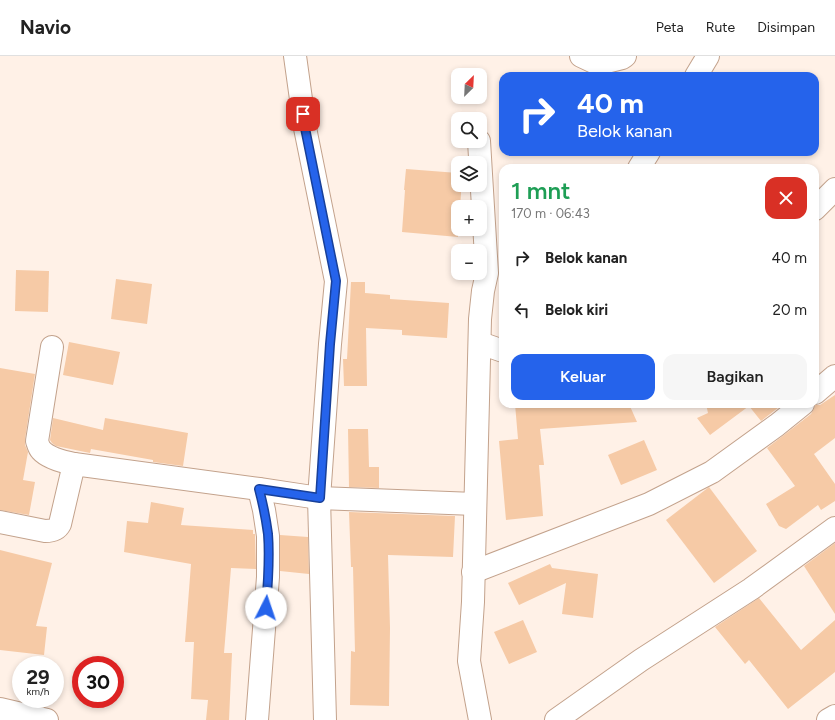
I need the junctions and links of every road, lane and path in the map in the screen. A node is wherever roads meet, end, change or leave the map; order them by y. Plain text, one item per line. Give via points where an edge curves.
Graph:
1 (295, 56) edge
2 (581, 56) edge
3 (625, 56) edge
4 (708, 56) edge
5 (698, 72) edge
6 (479, 148) edge
7 (835, 189) edge
8 (819, 205) edge
9 (480, 343) junction
10 (52, 346) dead end
11 (499, 350) edge
12 (835, 376) edge
13 (819, 389) edge
14 (797, 408) edge
15 (74, 464) junction
16 (259, 489) junction
17 (320, 498) junction
18 (475, 504) junction
19 (0, 522) edge
20 (835, 528) edge
21 (473, 572) junction
22 (0, 709) edge
23 (835, 716) edge
24 (48, 720) edge
25 (257, 720) edge
26 (325, 720) edge
27 (480, 720) edge
28 (556, 720) edge
29 (828, 720) edge

1 - 17 street via 305,128 336,281
2 - 3 street via 598,64
4 - 5 street
6 - 9 street via 487,273 480,319
7 - 8 street
9 - 11 street
9 - 18 street
10 - 15 street via 37,441 44,453 61,462
12 - 13 street
14 - 21 street via 712,472 649,504
15 - 16 street
15 - 19 street via 57,529 45,531
16 - 17 street
16 - 25 street via 268,536 268,577
17 - 18 street
17 - 26 street
18 - 21 street
20 - 28 street via 751,590 642,660
21 - 27 street via 469,661
22 - 24 street
23 - 29 street

